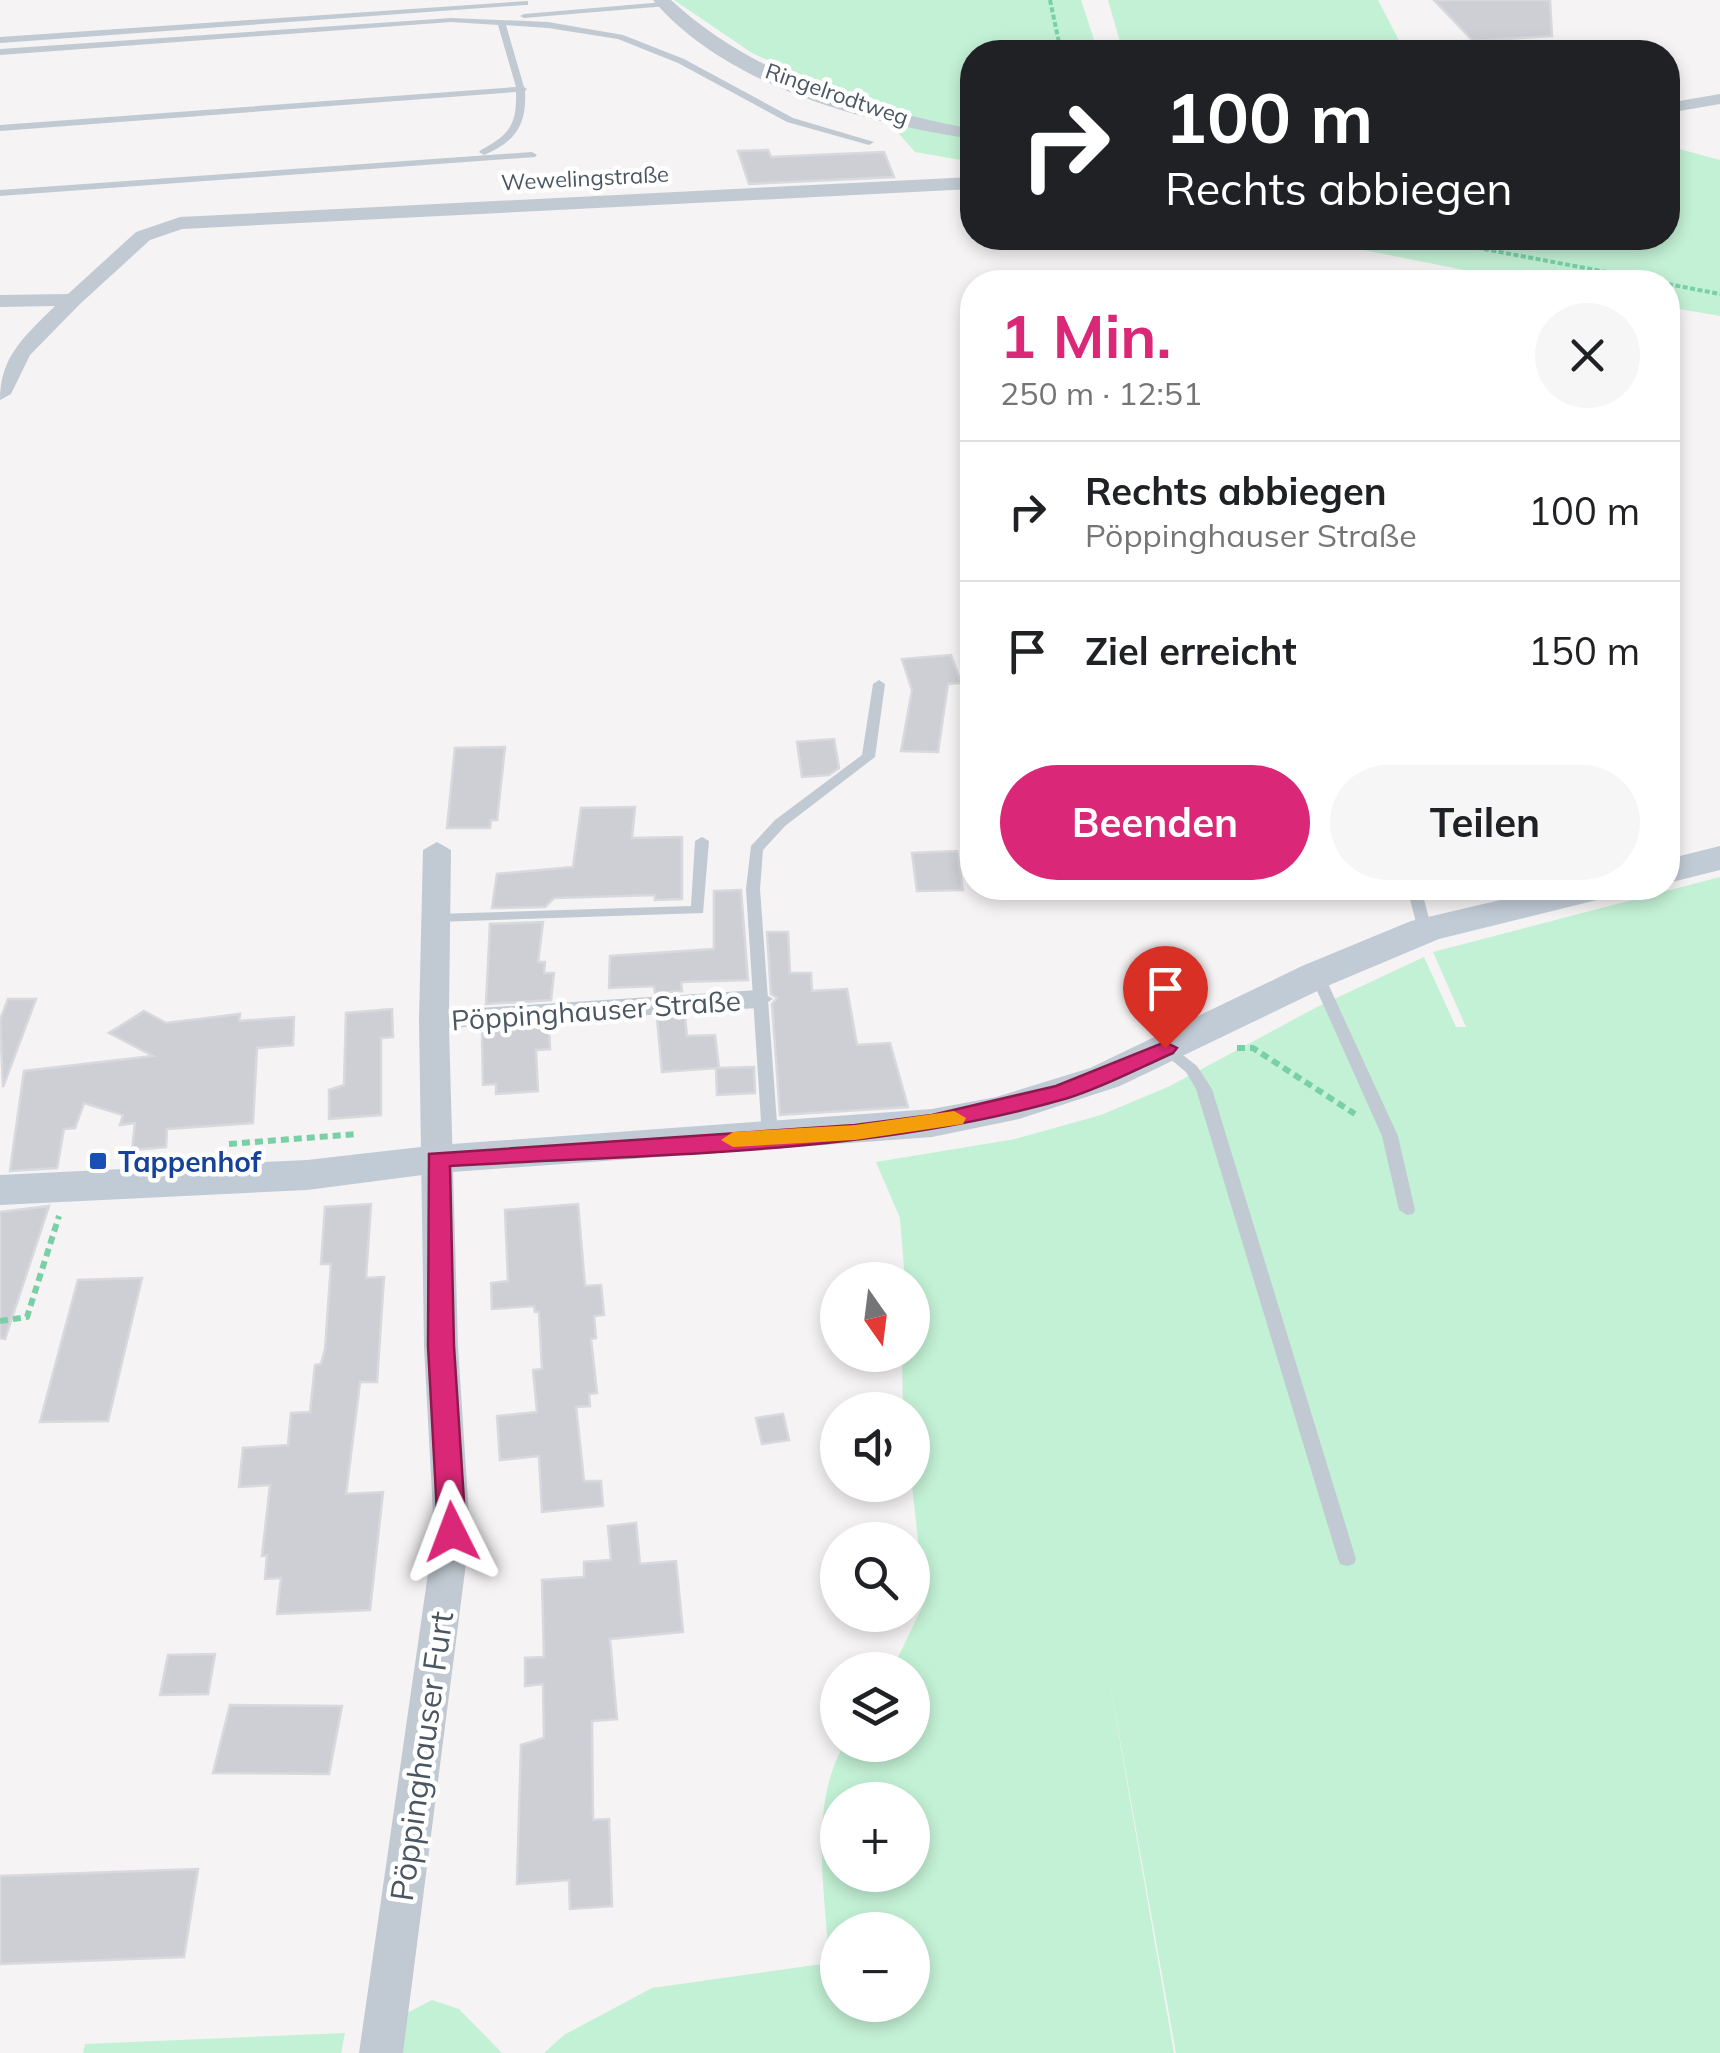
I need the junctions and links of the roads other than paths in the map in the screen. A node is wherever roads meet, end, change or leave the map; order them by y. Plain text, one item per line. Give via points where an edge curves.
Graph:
1 (525, 1) edge
2 (663, 2) edge
3 (523, 16) junction
4 (451, 20) junction
5 (501, 22) junction
6 (0, 40) edge
7 (0, 52) edge
8 (524, 90) junction
9 (1720, 99) edge
10 (1680, 106) edge
11 (0, 128) edge
12 (960, 131) edge
13 (870, 142) dead end
14 (532, 154) dead end
15 (470, 157) junction
16 (960, 183) edge
17 (0, 194) edge
18 (73, 300) junction
19 (0, 301) edge
20 (0, 394) edge
21 (878, 684) dead end
22 (702, 841) dead end
23 (437, 850) dead end
24 (1720, 858) edge
25 (1680, 868) edge
26 (1417, 900) edge
27 (1549, 900) edge
28 (436, 918) junction
29 (1424, 930) junction
30 (1317, 975) junction
31 (758, 999) junction
32 (434, 1020) junction
33 (1165, 1048) junction
34 (770, 1137) junction
35 (438, 1160) junction
36 (0, 1190) edge
37 (1407, 1210) dead end
38 (1347, 1558) dead end
39 (381, 2053) edge

1 - 3 lane
1 - 6 lane
2 - 3 lane
2 - 12 street, Ringelrodtweg via 736,56 789,82
3 - 4 lane
4 - 5 lane
4 - 7 lane
5 - 8 lane
5 - 13 lane via 620,37 681,60 790,120
8 - 11 lane
8 - 15 lane via 513,136
9 - 10 street
14 - 15 lane
15 - 17 lane
16 - 18 street, Wewelingstraße via 180,224 143,236
18 - 19 street
18 - 20 street via 21,352
21 - 31 lane via 868,756 780,823 756,850
22 - 28 lane via 698,910
23 - 28 street, Pöppinghauser Straße
24 - 25 main road
26 - 29 lane
27 - 29 main road
28 - 32 street, Pöppinghauser Straße
29 - 30 main road
30 - 33 main road
30 - 37 lane via 1390,1136
31 - 32 street, Pöppinghauser Straße
31 - 34 lane
32 - 35 street, Pöppinghauser Straße
33 - 34 main road via 1105,1077 1003,1109 855,1132
33 - 38 lane via 1204,1088
34 - 35 main road
35 - 36 main road via 306,1175
35 - 39 street, Pöppinghauser Furt via 452,1532

